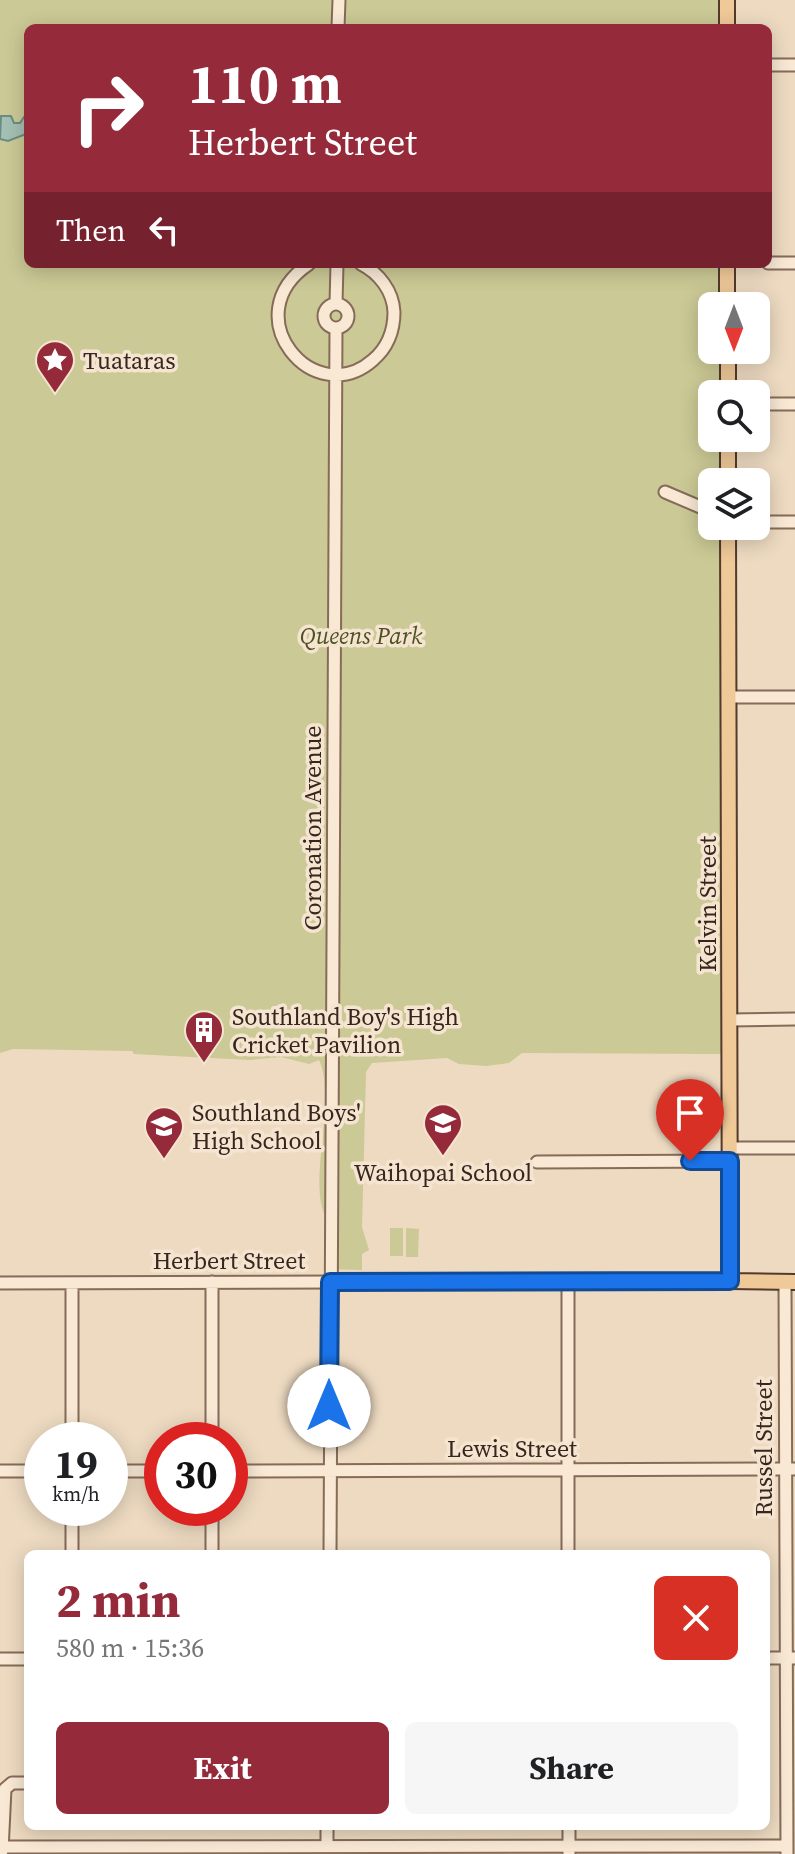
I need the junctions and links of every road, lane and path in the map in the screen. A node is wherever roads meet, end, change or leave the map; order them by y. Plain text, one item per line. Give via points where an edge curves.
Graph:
1 (339, 0) edge
2 (727, 0) edge
3 (338, 24) edge
4 (727, 24) edge
5 (772, 65) edge
6 (795, 65) edge
7 (772, 263) edge
8 (795, 263) edge
9 (303, 268) edge
10 (337, 268) edge
11 (366, 268) edge
12 (727, 268) edge
13 (727, 292) edge
14 (336, 374) junction
15 (770, 404) edge
16 (795, 404) edge
17 (665, 492) dead end
18 (698, 506) edge
19 (770, 522) edge
20 (795, 522) edge
21 (728, 540) edge
22 (728, 697) junction
23 (795, 697) edge
24 (795, 1019) edge
25 (730, 1020) junction
26 (795, 1148) edge
27 (730, 1154) junction
28 (537, 1162) dead end
29 (730, 1281) junction
30 (212, 1282) junction
31 (330, 1282) junction
32 (568, 1282) junction
33 (790, 1282) edge
34 (0, 1283) edge
35 (72, 1283) junction
36 (72, 1422) edge
37 (212, 1422) edge
38 (790, 1469) edge
39 (568, 1470) junction
40 (0, 1471) edge
41 (24, 1471) edge
42 (248, 1471) edge
43 (330, 1471) junction
44 (72, 1526) edge
45 (212, 1526) edge
46 (72, 1550) edge
47 (212, 1550) edge
48 (330, 1550) edge
49 (568, 1550) edge
50 (790, 1658) edge
51 (0, 1659) edge
52 (24, 1659) edge
53 (24, 1783) edge
54 (791, 1815) edge
55 (327, 1830) edge
56 (327, 1846) junction
57 (1, 1849) edge
58 (306, 1850) edge
59 (569, 1850) edge
60 (787, 1850) edge

1 - 3 street
2 - 4 main road
5 - 6 street
7 - 8 street
9 - 14 street via 281,295 280,335 296,359
10 - 14 street, Coronation Avenue via 336,304 325,316 336,328
11 - 14 street via 389,292 394,323 380,354 360,368
12 - 13 main road
14 - 31 street, Coronation Avenue
15 - 16 street
17 - 18 street
19 - 20 street
21 - 22 main road, Kelvin Street
22 - 23 street
22 - 25 main road, Kelvin Street
24 - 25 street
25 - 27 main road, Kelvin Street
26 - 27 street
27 - 28 street
27 - 29 main road, Kelvin Street
29 - 32 street, Herbert Street
29 - 33 main road, Herbert Street
30 - 31 street, Herbert Street
30 - 35 street, Herbert Street
30 - 37 street
31 - 32 street, Herbert Street
31 - 43 street, Coronation Avenue
32 - 39 street
33 - 38 street, Russel Street
34 - 35 street, Herbert Street
35 - 36 street
38 - 39 street, Lewis Street
38 - 50 street, Russel Street
39 - 43 street, Lewis Street
39 - 49 street
40 - 41 street
42 - 43 street, Lewis Street
43 - 48 street, Coronation Avenue
44 - 46 street
45 - 47 street
50 - 54 street, Russel Street
51 - 52 street
53 - 57 street via 5,1789
54 - 60 street, Russel Street
55 - 56 street
56 - 58 street
56 - 59 street
57 - 58 street
59 - 60 street

